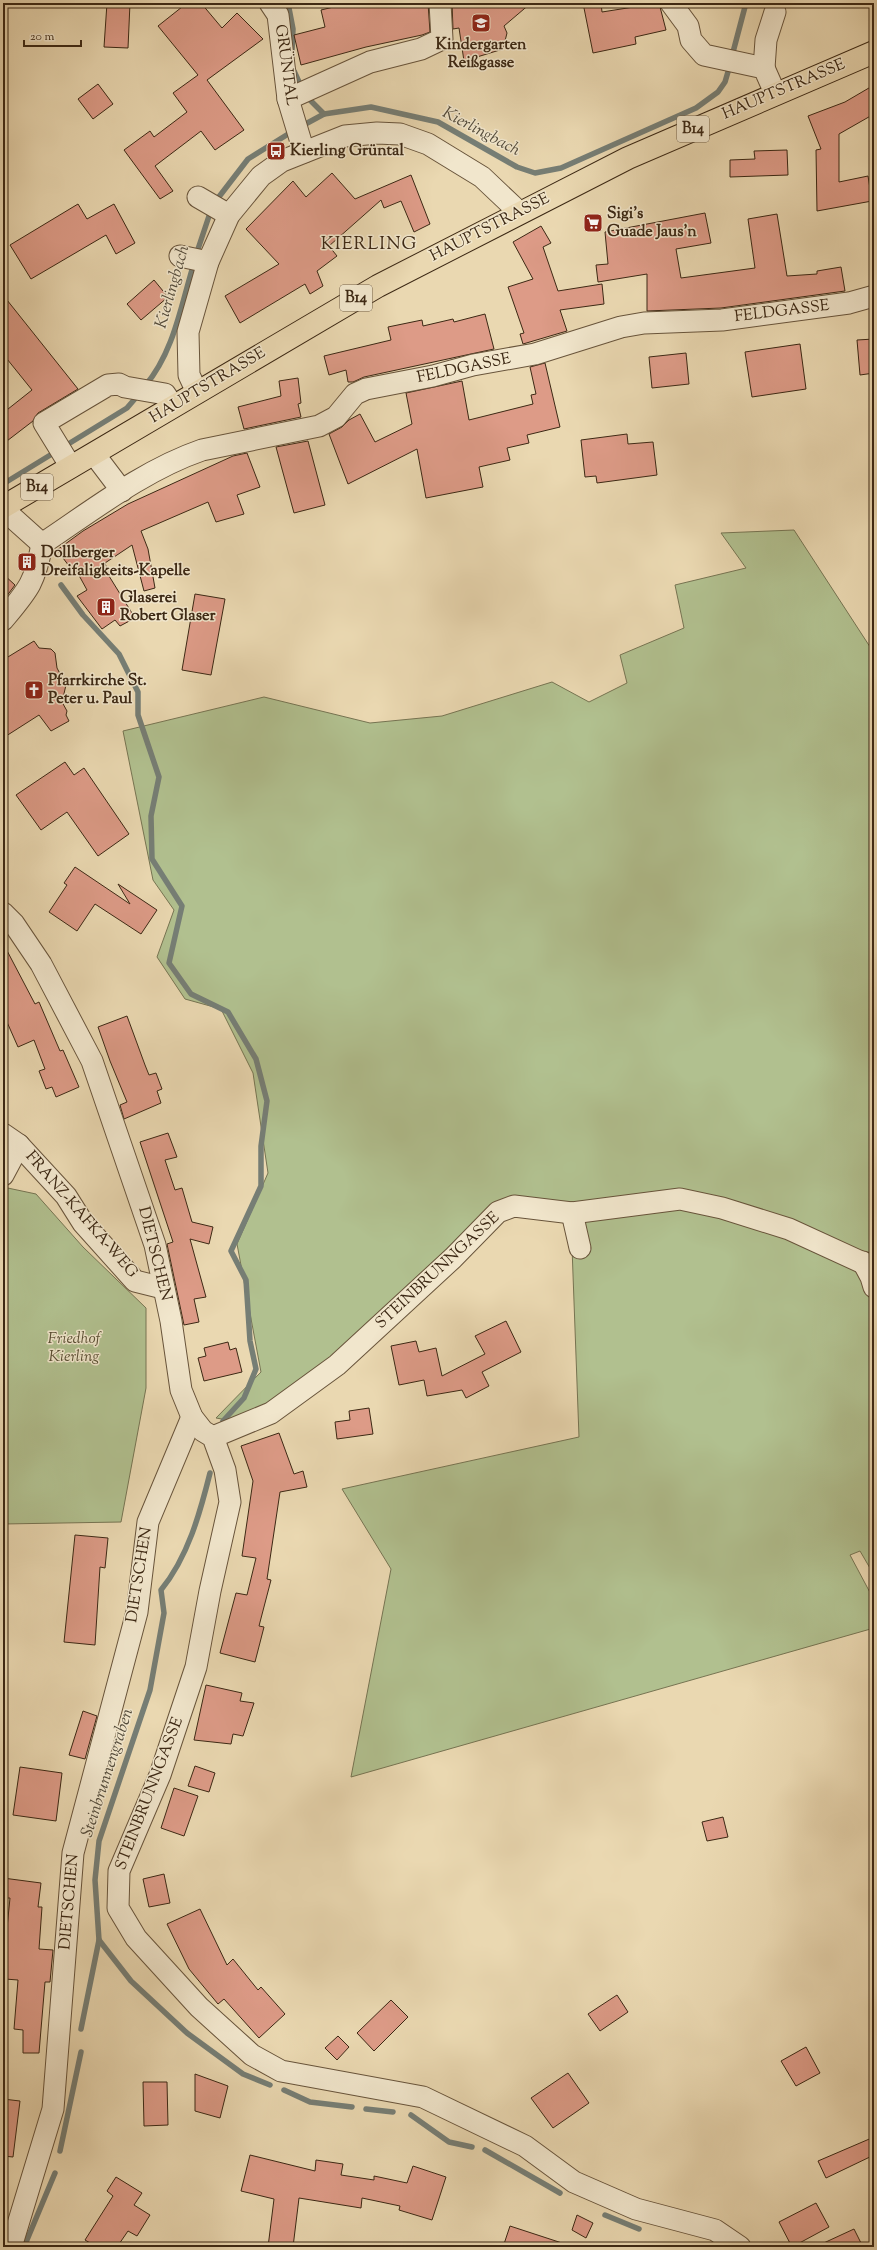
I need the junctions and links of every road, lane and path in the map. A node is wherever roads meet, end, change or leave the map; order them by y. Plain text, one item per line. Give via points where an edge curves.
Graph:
1 (270, 3) edge
2 (440, 3) edge
3 (671, 3) edge
4 (775, 12) dead end
5 (872, 52) edge
6 (764, 68) junction
7 (775, 93) junction
8 (289, 104) junction
9 (302, 143) junction
10 (198, 197) dead end
11 (519, 212) junction
12 (229, 215) junction
13 (180, 256) dead end
14 (208, 262) junction
15 (874, 296) edge
16 (197, 392) junction
17 (173, 406) junction
18 (94, 454) junction
19 (68, 461) junction
20 (122, 491) junction
21 (3, 508) edge
22 (42, 544) junction
23 (3, 620) edge
24 (3, 913) edge
25 (11, 1139) edge
26 (3, 1175) edge
27 (572, 1213) junction
28 (580, 1248) dead end
29 (868, 1265) edge
30 (874, 1287) edge
31 (163, 1288) junction
32 (192, 1418) junction
33 (212, 1437) junction
34 (12, 2247) edge
35 (740, 2247) edge

1 - 8 street, GRÜNTAL via 278,15
2 - 8 street via 442,39 421,50 370,62
3 - 6 street via 688,26 690,40 704,55
4 - 6 street via 766,40
5 - 7 main road, HAUPTSTRASSE / B14
6 - 7 street
7 - 11 main road, HAUPTSTRASSE / B14 via 628,158
8 - 9 street, GRÜNTAL
9 - 11 street via 377,133 400,134 428,144 482,177
9 - 12 street via 261,176
10 - 12 street
11 - 16 main road, HAUPTSTRASSE / B14 via 378,286
12 - 14 street
13 - 14 street
14 - 16 street via 188,332 189,375
15 - 20 street, FELDGASSE via 849,303 722,320 621,327 535,354 366,389 355,394 329,422 196,452 184,456
16 - 17 main road, HAUPTSTRASSE / B14
17 - 18 main road, HAUPTSTRASSE / B14
17 - 19 street via 165,394 119,384 108,385 44,423
18 - 19 main road, HAUPTSTRASSE / B14
18 - 20 street
19 - 21 main road, HAUPTSTRASSE / B14
20 - 22 street
21 - 22 street
22 - 23 street via 37,571 28,591
24 - 31 street, DIETSCHEN via 14,924 41,964 92,1061 155,1245
25 - 26 street
25 - 31 street, FRANZ-KAFKA-WEG via 66,1196 83,1223 135,1281
27 - 28 street
27 - 29 street, STEINBRUNNGASSE via 680,1199 722,1208 789,1229
27 - 33 street, STEINBRUNNGASSE via 514,1206 498,1212 453,1258 337,1365 271,1413
29 - 30 street
31 - 32 street, DIETSCHEN via 171,1320 181,1390
32 - 33 street, STEINBRUNNGASSE
32 - 34 street, DIETSCHEN via 148,1522 137,1612 73,1853 53,2109
33 - 35 street, STEINBRUNNGASSE via 225,1470 230,1502 196,1667 160,1774 119,1872 118,1908 136,1938 199,2007 252,2055 281,2071 423,2097 525,2146 574,2182 636,2209 715,2230

